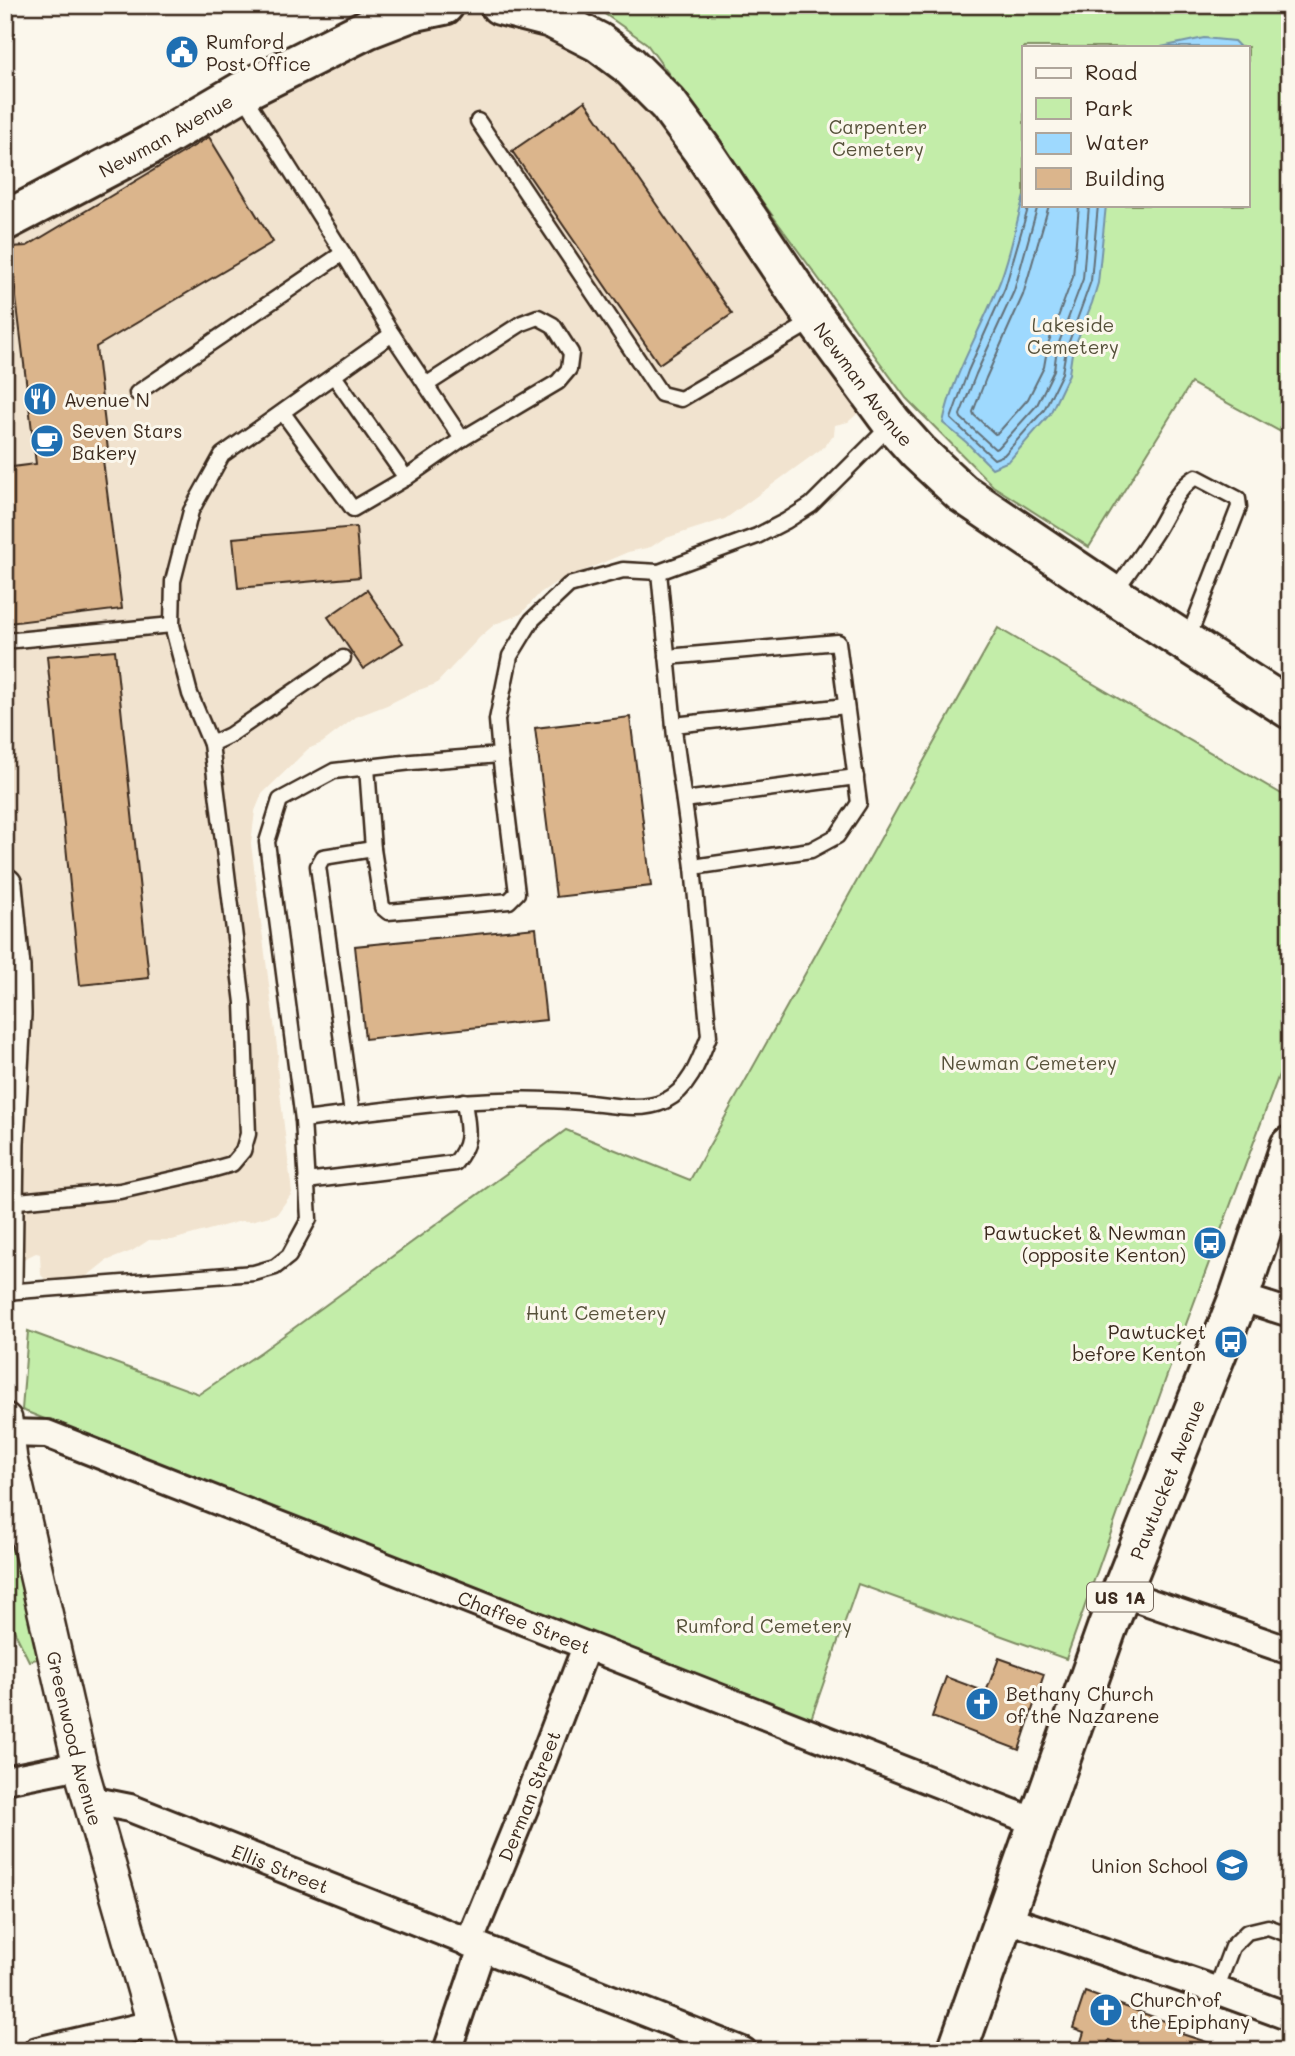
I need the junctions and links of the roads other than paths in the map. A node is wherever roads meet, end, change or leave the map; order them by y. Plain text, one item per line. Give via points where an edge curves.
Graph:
1 (444, 5) edge
2 (500, 5) edge
3 (241, 92) junction
4 (478, 121) dead end
5 (5, 220) edge
6 (343, 253) junction
7 (816, 319) junction
8 (391, 334) junction
9 (334, 376) junction
10 (426, 385) junction
11 (137, 393) dead end
12 (283, 413) junction
13 (892, 423) junction
14 (462, 439) junction
15 (406, 478) junction
16 (659, 572) junction
17 (1113, 595) junction
18 (172, 625) junction
19 (5, 641) edge
20 (1186, 642) junction
21 (667, 657) junction
22 (343, 658) dead end
23 (846, 706) junction
24 (1290, 709) edge
25 (674, 725) junction
26 (211, 744) junction
27 (500, 755) junction
28 (368, 767) junction
29 (856, 777) junction
30 (684, 800) junction
31 (373, 849) junction
32 (693, 867) junction
33 (5, 885) edge
34 (464, 1101) junction
35 (352, 1114) junction
36 (303, 1120) junction
37 (1290, 1146) edge
38 (306, 1181) junction
39 (8, 1202) junction
40 (5, 1280) edge
41 (5, 1292) edge
42 (1239, 1297) junction
43 (1290, 1313) edge
44 (6, 1427) edge
45 (1122, 1593) junction
46 (586, 1647) junction
47 (1290, 1651) edge
48 (80, 1765) junction
49 (5, 1780) edge
50 (90, 1800) junction
51 (1038, 1823) junction
52 (1005, 1919) junction
53 (1290, 1935) edge
54 (476, 1946) junction
55 (1216, 1990) junction
56 (1290, 2017) edge
57 (157, 2037) edge
58 (37, 2051) edge
59 (447, 2051) edge
60 (743, 2051) edge
61 (957, 2051) edge

1 - 3 main road, Newman Avenue via 367,29
2 - 7 main road, Newman Avenue via 551,18 598,41 629,65 668,104 702,150
3 - 5 main road, Newman Avenue
3 - 6 lane
4 - 7 lane via 661,394 681,399
6 - 8 lane
6 - 11 lane
7 - 13 main road, Newman Avenue
8 - 9 lane
8 - 10 lane
9 - 12 lane
9 - 15 lane
10 - 14 lane
10 - 14 lane via 522,323 538,317 553,325 571,353 569,369 558,382
12 - 15 lane via 353,509
12 - 18 lane via 222,455 191,511 173,581
13 - 16 lane via 811,505 786,521
13 - 17 main road, Newman Avenue via 962,494
14 - 15 lane
16 - 21 lane
16 - 27 lane via 623,570 569,585 532,620 510,656 497,720
17 - 20 main road, Newman Avenue
17 - 20 lane via 1182,488 1192,480 1196,477 1238,499 1239,507
18 - 19 lane
18 - 26 lane via 190,694
20 - 24 main road, Newman Avenue
21 - 23 lane via 838,642
21 - 25 lane
22 - 26 lane
23 - 25 lane
23 - 29 lane
25 - 30 lane
26 - 39 lane via 243,1003 248,1134 243,1151 232,1164 120,1191
27 - 28 lane
27 - 31 lane via 517,893 509,901 388,912 382,907
28 - 31 lane
28 - 36 lane via 334,771 281,800 267,842
29 - 30 lane
29 - 32 lane via 859,803 837,836 811,850
30 - 32 lane
31 - 35 lane via 323,857 318,866
32 - 34 lane via 709,1036 684,1086 666,1101 644,1107 548,1099
33 - 39 street via 14,1014
34 - 35 lane
34 - 38 lane via 468,1136 465,1151 455,1163
35 - 36 lane
36 - 38 lane
37 - 42 main road, Pawtucket Avenue / US 1A
38 - 41 lane via 309,1219 289,1256 275,1267
39 - 40 street
42 - 43 street
42 - 45 main road, Pawtucket Avenue / US 1A
44 - 46 street, Chaffee Street via 47,1434
44 - 48 street, Greenwood Avenue
45 - 47 street
45 - 51 main road, Pawtucket Avenue / US 1A
46 - 51 street, Chaffee Street
46 - 54 street, Derman Street
48 - 49 street
48 - 50 street, Greenwood Avenue
50 - 54 street, Ellis Street via 130,1808
50 - 57 street, Greenwood Avenue
51 - 52 main road, Pawtucket Avenue / US 1A
52 - 55 street
52 - 61 main road, Pawtucket Avenue / US 1A
53 - 55 lane via 1268,1927 1247,1932 1232,1947
54 - 59 street, Derman Street
54 - 60 street, Ellis Street
55 - 56 street
57 - 58 street

